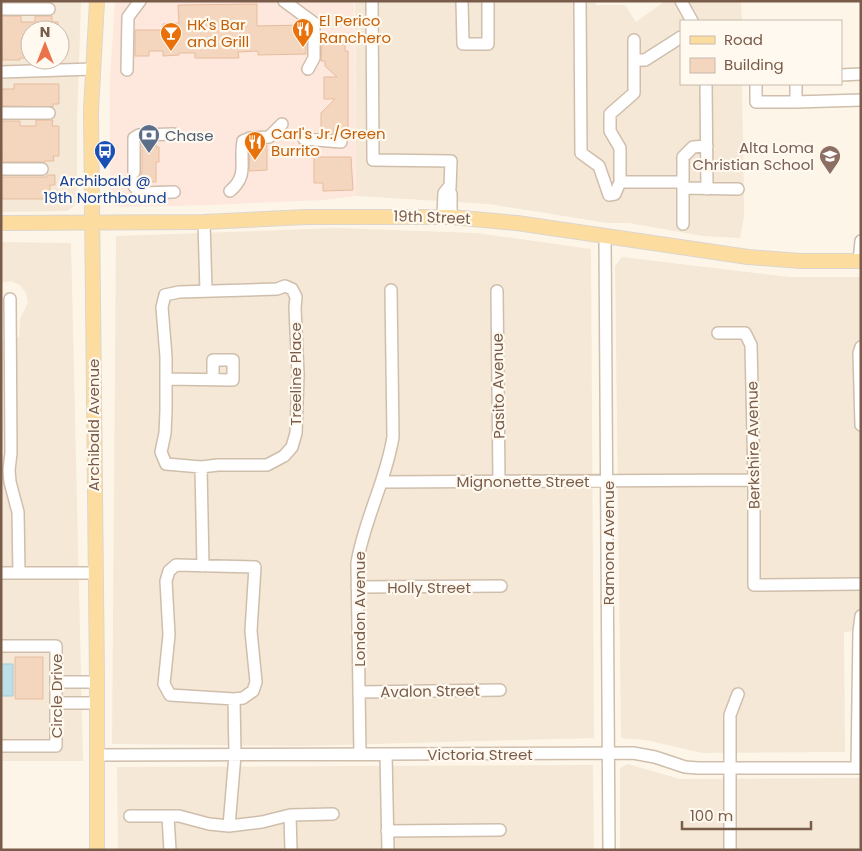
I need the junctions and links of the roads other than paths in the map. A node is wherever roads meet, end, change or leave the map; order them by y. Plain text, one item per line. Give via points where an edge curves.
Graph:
1 (97, 1) edge
2 (140, 1) edge
3 (284, 1) edge
4 (372, 1) edge
5 (462, 1) edge
6 (488, 1) edge
7 (580, 1) edge
8 (681, 1) edge
9 (1, 10) edge
10 (49, 10) dead end
11 (691, 20) edge
12 (680, 37) edge
13 (634, 40) dead end
14 (634, 60) junction
15 (93, 69) junction
16 (308, 69) dead end
17 (127, 70) dead end
18 (1, 72) edge
19 (861, 74) edge
20 (842, 75) edge
21 (706, 85) edge
22 (756, 85) edge
23 (796, 85) edge
24 (861, 100) edge
25 (796, 102) junction
26 (1, 113) edge
27 (49, 113) dead end
28 (282, 124) dead end
29 (174, 134) dead end
30 (304, 138) dead end
31 (341, 142) dead end
32 (706, 146) junction
33 (1, 168) edge
34 (42, 169) dead end
35 (620, 182) junction
36 (683, 185) junction
37 (450, 188) dead end
38 (738, 188) dead end
39 (707, 189) junction
40 (230, 191) dead end
41 (174, 192) dead end
42 (204, 222) junction
43 (1, 223) edge
44 (91, 223) junction
45 (683, 224) dead end
46 (605, 236) junction
47 (861, 241) edge
48 (860, 261) edge
49 (391, 290) dead end
50 (206, 291) junction
51 (498, 291) dead end
52 (10, 299) dead end
53 (718, 334) dead end
54 (861, 348) edge
55 (166, 379) junction
56 (213, 379) dead end
57 (861, 425) edge
58 (6, 453) edge
59 (201, 466) junction
60 (754, 480) junction
61 (607, 481) junction
62 (382, 482) junction
63 (499, 482) junction
64 (202, 566) junction
65 (1, 573) edge
66 (19, 573) junction
67 (94, 573) junction
68 (861, 584) edge
69 (501, 586) dead end
70 (356, 587) junction
71 (861, 616) edge
72 (1, 646) edge
73 (56, 682) junction
74 (97, 682) junction
75 (500, 690) dead end
76 (360, 692) junction
77 (738, 694) dead end
78 (859, 695) edge
79 (234, 699) junction
80 (56, 703) junction
81 (97, 703) junction
82 (1, 746) edge
83 (360, 754) junction
84 (386, 754) junction
85 (609, 754) junction
86 (235, 755) junction
87 (97, 756) junction
88 (859, 768) edge
89 (730, 769) junction
90 (333, 814) dead end
91 (290, 815) junction
92 (130, 816) dead end
93 (168, 817) junction
94 (229, 826) junction
95 (500, 830) dead end
96 (387, 831) junction
97 (97, 850) edge
98 (170, 850) edge
99 (291, 850) edge
100 (388, 850) edge
101 (609, 850) edge
102 (730, 850) edge

1 - 15 main road, Archibald Avenue
2 - 17 street via 128,17
3 - 16 street via 314,23 314,58
4 - 37 street via 373,160 450,161
5 - 6 street via 463,44 488,44
7 - 35 street via 581,153 599,166 608,194 615,194
8 - 11 street
9 - 10 street
12 - 14 street via 645,60
13 - 14 street
14 - 35 street via 634,93 610,114 610,131 620,148
15 - 18 street
15 - 44 main road, Archibald Avenue
19 - 20 street
21 - 32 street
22 - 25 street via 756,102
23 - 25 street
24 - 25 street
26 - 27 street
28 - 40 street via 269,137 243,141 242,175
29 - 41 street via 134,138 134,186 138,192
30 - 31 street
32 - 36 street via 693,147 684,157
32 - 39 street
33 - 34 street
35 - 36 street
36 - 39 street
36 - 45 street
38 - 39 street
42 - 44 main road, 19th Street
42 - 46 main road, 19th Street via 301,217 447,216 517,222
42 - 50 street
43 - 44 main road, 19th Street
44 - 67 main road, Archibald Avenue
46 - 48 main road, 19th Street via 748,257
46 - 61 street, Ramona Avenue
47 - 48 street
49 - 62 street, London Avenue via 393,437
50 - 55 street via 165,295 162,307
50 - 59 street, Treeline Place via 278,289 285,286 292,289 296,297 298,374 296,426 292,446 284,456 267,464
51 - 63 street, Pasito Avenue
52 - 58 street
53 - 60 street, Berkshire Avenue via 745,334 751,345
54 - 57 street
55 - 56 street
55 - 59 street via 165,433 161,452 166,464
58 - 66 street via 18,512
59 - 64 street
60 - 61 street, Mignonette Street
60 - 68 street, Berkshire Avenue via 754,585
61 - 63 street, Mignonette Street
61 - 85 street, Ramona Avenue
62 - 63 street, Mignonette Street
62 - 70 street, London Avenue via 360,545
64 - 79 street via 254,567 252,631 256,682 253,691 243,698
64 - 79 street via 176,565 169,571 166,581 169,635 164,684 170,695
65 - 66 street
66 - 67 street
67 - 74 main road, Archibald Avenue
69 - 70 street, Holly Street
70 - 76 street, London Avenue
71 - 78 street
72 - 73 street, Circle Drive via 56,646
73 - 74 street
73 - 80 street, Circle Drive
74 - 81 main road, Archibald Avenue
75 - 76 street, Avalon Street
76 - 83 street, London Avenue
77 - 89 street via 730,715
78 - 88 street
79 - 86 street
80 - 81 street
80 - 82 street, Circle Drive via 56,746
81 - 87 main road, Archibald Avenue
83 - 84 street, Victoria Street
83 - 86 street, Victoria Street
84 - 85 street, Victoria Street
84 - 96 street
85 - 89 street, Victoria Street via 655,757 685,767
85 - 101 street, Ramona Avenue
86 - 87 street, Victoria Street
86 - 94 street
87 - 97 main road, Archibald Avenue
88 - 89 street, Victoria Street
89 - 102 street
90 - 91 street
91 - 94 street
91 - 99 street
92 - 93 street
93 - 94 street via 179,816
93 - 98 street
95 - 96 street
96 - 100 street

